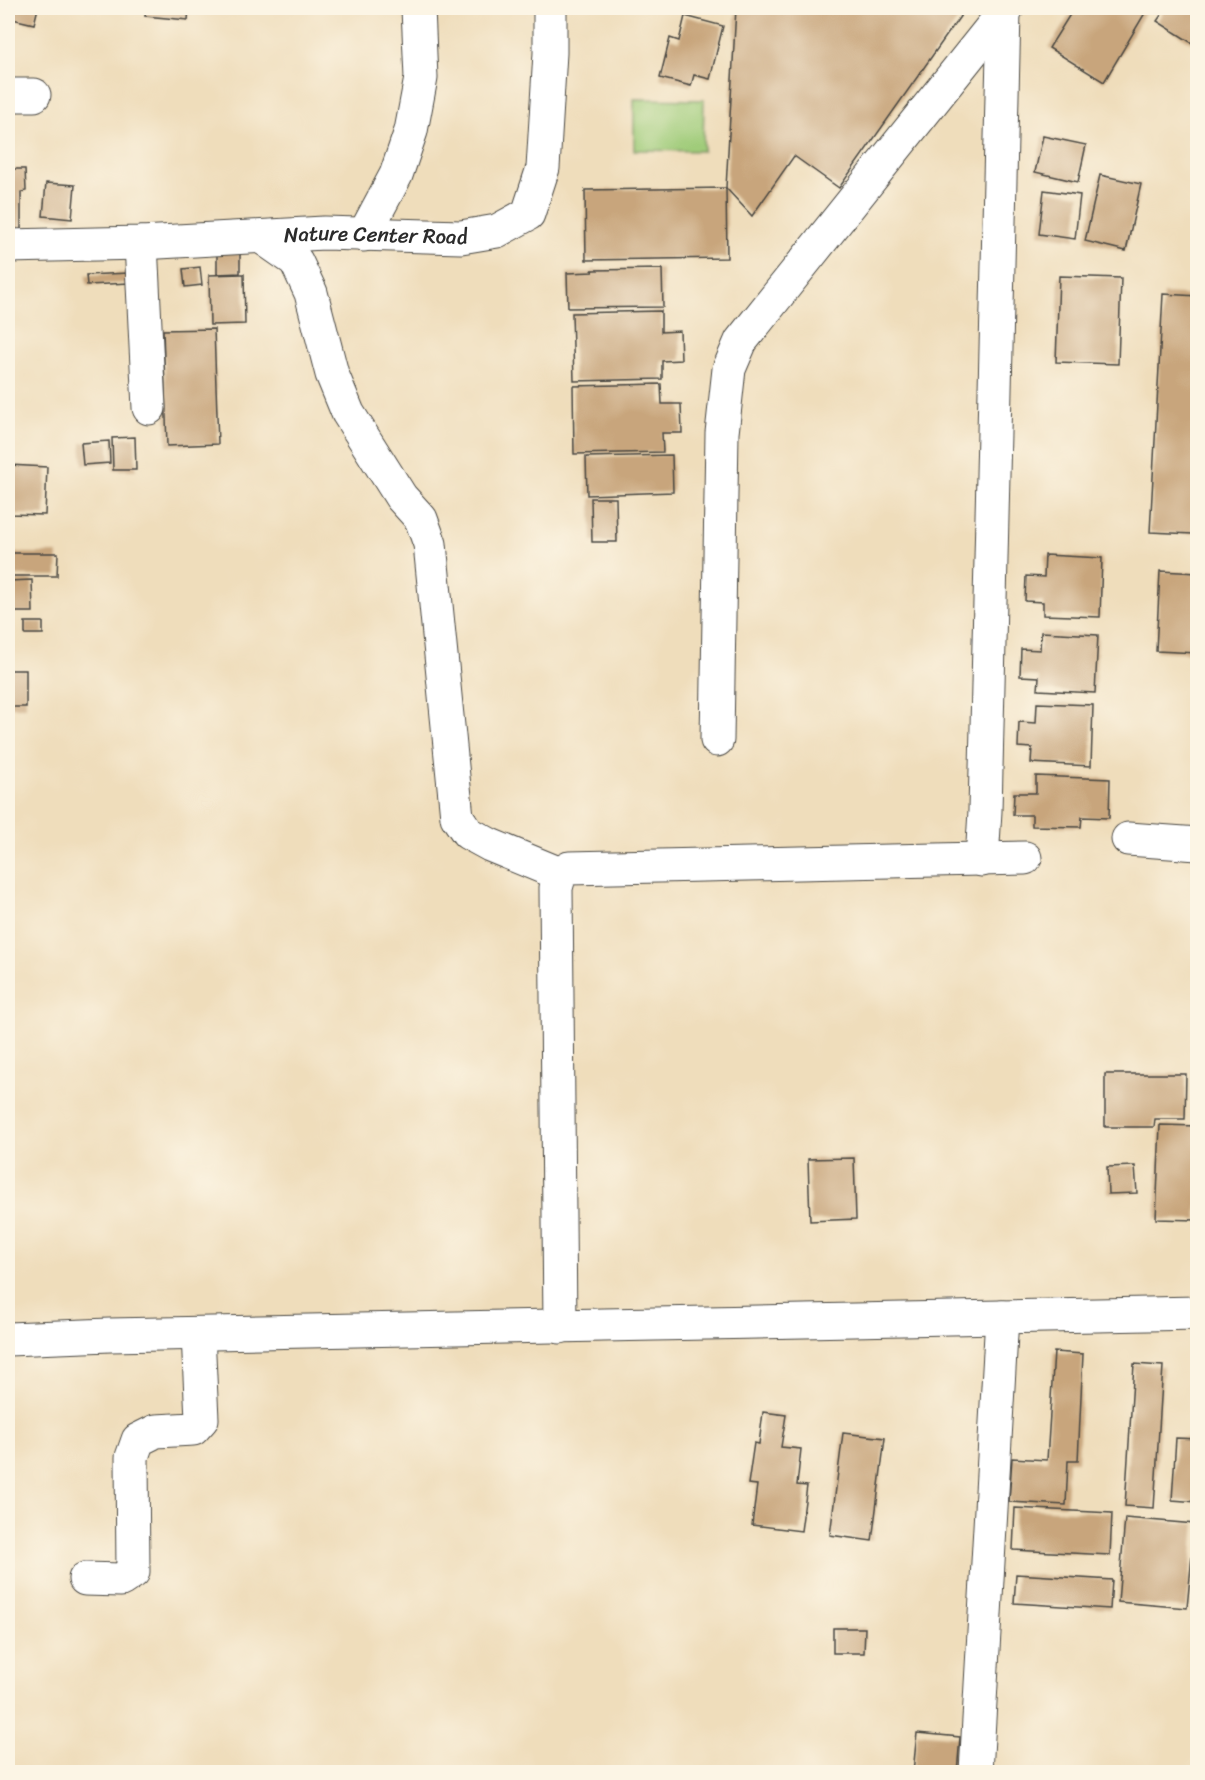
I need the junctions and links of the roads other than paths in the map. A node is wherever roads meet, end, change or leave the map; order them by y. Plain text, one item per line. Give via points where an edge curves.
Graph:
1 (418, 8) edge
2 (550, 8) edge
3 (1005, 10) edge
4 (364, 235) junction
5 (263, 238) junction
6 (141, 243) junction
7 (8, 246) edge
8 (149, 408) dead end
9 (717, 740) dead end
10 (1128, 839) dead end
11 (1197, 844) edge
12 (1025, 858) dead end
13 (982, 860) junction
14 (560, 874) junction
15 (1197, 1313) edge
16 (1002, 1317) junction
17 (560, 1327) junction
18 (198, 1334) junction
19 (8, 1339) edge
20 (85, 1579) dead end
21 (976, 1773) edge

1 - 4 street via 421,78 411,131 396,175
2 - 4 street, Nature Center Road via 543,168 528,214 497,231 461,237
3 - 9 street via 741,341 729,369 722,433
3 - 13 street
4 - 5 street, Nature Center Road via 324,233
5 - 6 street, Nature Center Road
5 - 14 street via 296,261 311,293 332,374 348,413 401,497 421,519 430,544 457,817 468,833
6 - 7 street, Nature Center Road
6 - 8 street
10 - 11 street
12 - 13 street
13 - 14 street via 569,868
14 - 17 street via 556,888
15 - 16 street
16 - 17 street
16 - 21 street
17 - 18 street
18 - 19 street
18 - 20 street via 202,1419 193,1429 156,1431 138,1440 132,1457 133,1572 121,1580

